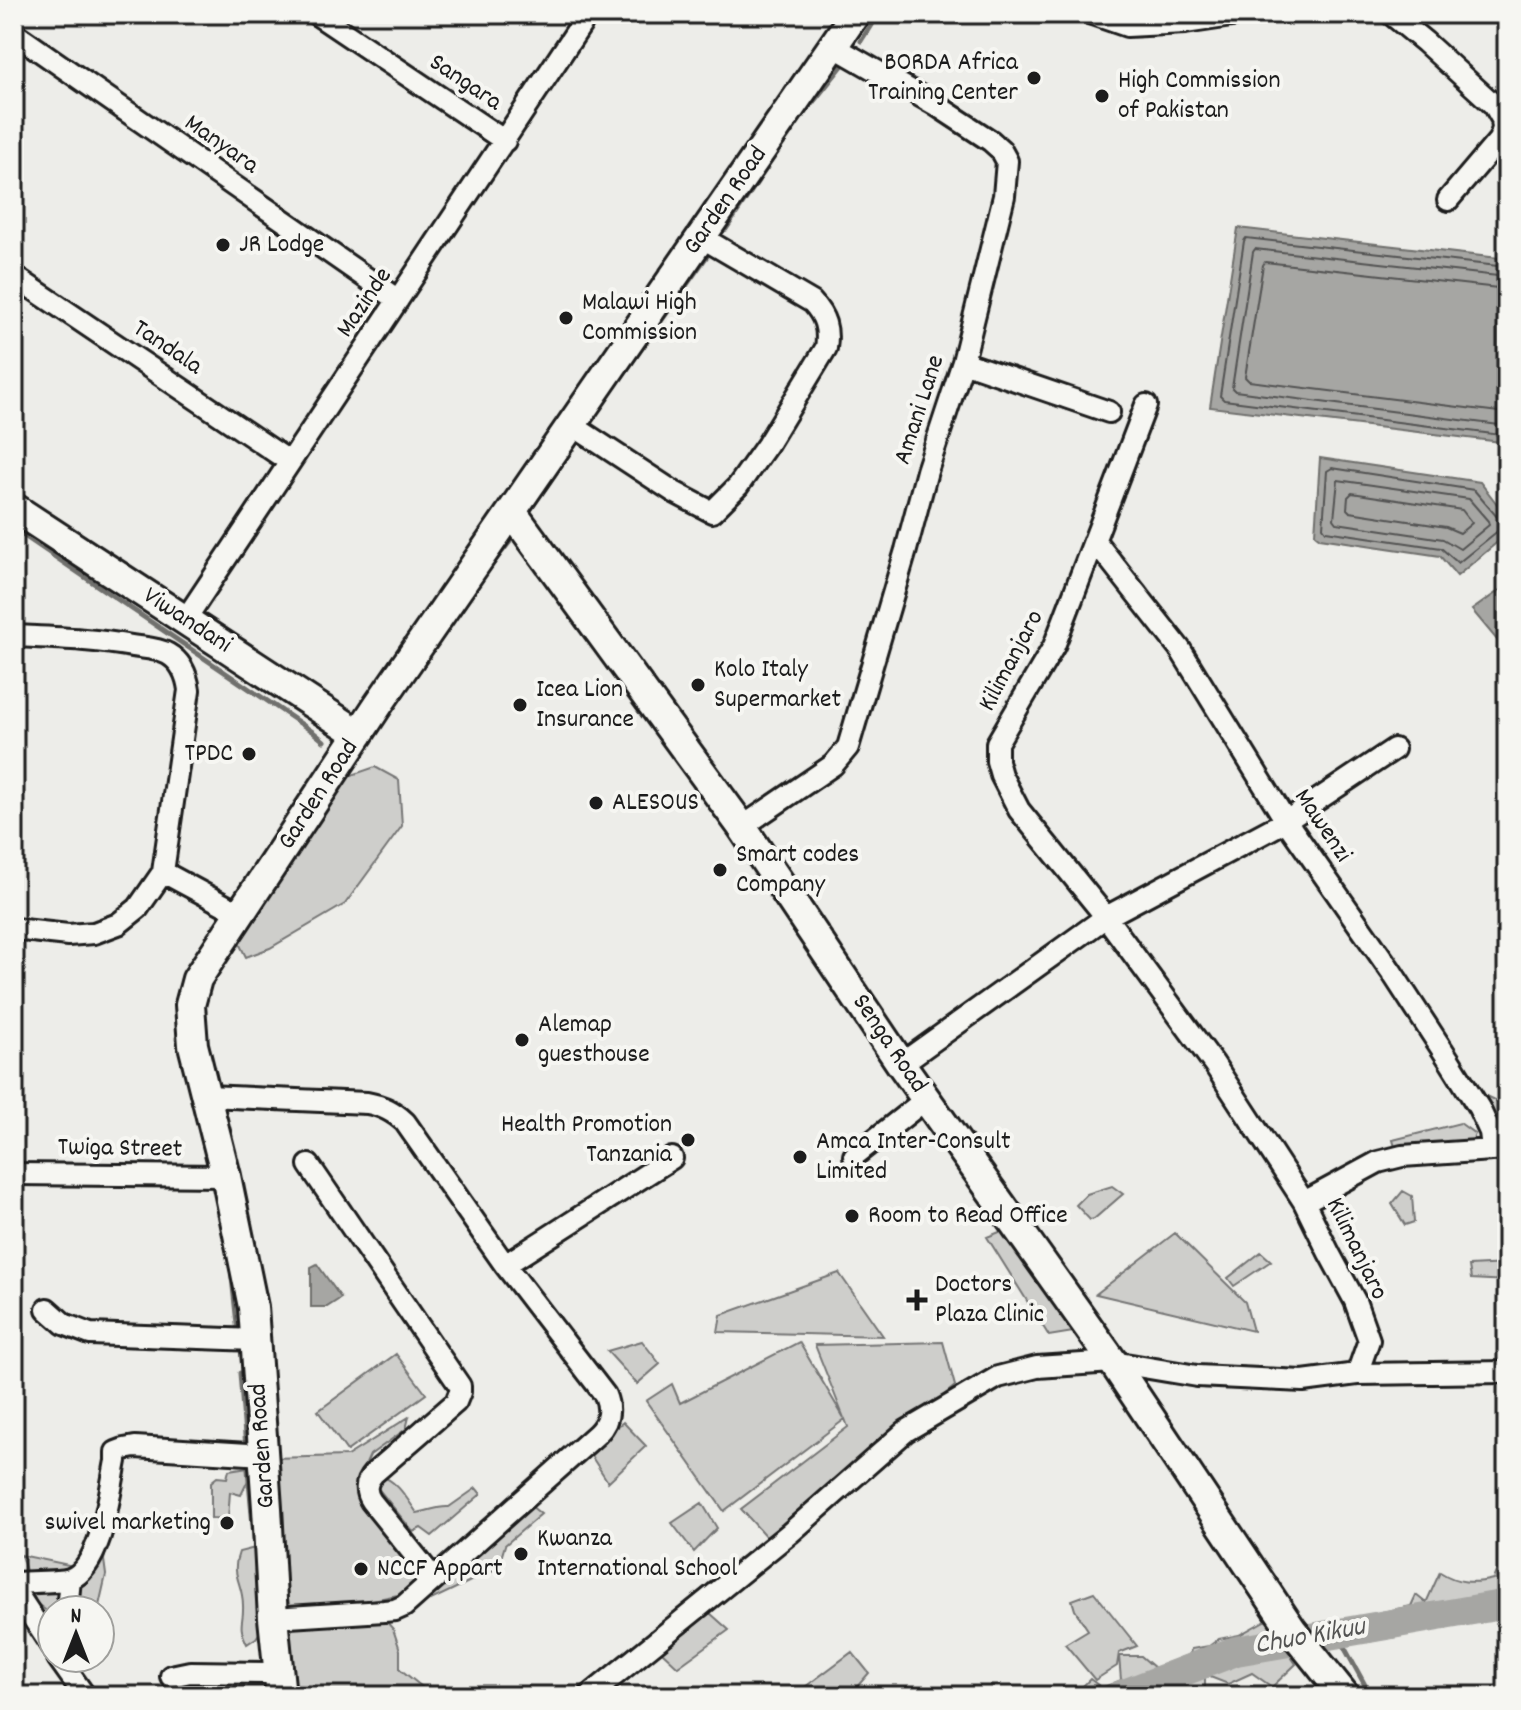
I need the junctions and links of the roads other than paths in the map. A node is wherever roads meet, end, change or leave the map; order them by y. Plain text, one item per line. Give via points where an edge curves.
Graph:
1 (316, 14) edge
2 (588, 14) edge
3 (855, 14) edge
4 (1092, 14) edge
5 (1245, 14) edge
6 (1391, 14) edge
7 (14, 33) edge
8 (833, 46) junction
9 (505, 141) junction
10 (1448, 200) dead end
11 (701, 237) junction
12 (14, 276) edge
13 (398, 300) junction
14 (963, 362) junction
15 (1146, 405) dead end
16 (1109, 412) dead end
17 (572, 425) junction
18 (290, 462) junction
19 (14, 508) edge
20 (512, 512) junction
21 (1095, 541) junction
22 (185, 620) junction
23 (14, 636) edge
24 (359, 734) junction
25 (1394, 749) dead end
26 (1286, 821) junction
27 (742, 827) junction
28 (163, 872) junction
29 (241, 914) junction
30 (1106, 917) junction
31 (14, 929) edge
32 (901, 1064) junction
33 (207, 1096) junction
34 (926, 1099) junction
35 (1500, 1148) edge
36 (854, 1156) dead end
37 (672, 1158) dead end
38 (309, 1165) dead end
39 (14, 1174) edge
40 (226, 1176) junction
41 (1304, 1202) junction
42 (505, 1265) junction
43 (47, 1309) dead end
44 (255, 1340) junction
45 (1113, 1362) junction
46 (1507, 1372) edge
47 (1357, 1374) junction
48 (264, 1455) junction
49 (70, 1579) junction
50 (434, 1579) junction
51 (14, 1583) edge
52 (14, 1589) edge
53 (69, 1594) edge
54 (273, 1618) junction
55 (36, 1622) edge
56 (70, 1674) edge
57 (171, 1676) dead end
58 (279, 1684) edge
59 (85, 1696) edge
60 (589, 1696) edge
61 (1345, 1696) edge

1 - 9 street, Sangara
2 - 9 street, Mazinde
3 - 8 street, Garden Road
4 - 5 street via 1127,26
6 - 10 street via 1494,105 1502,119 1499,140
7 - 13 street, Manyara
8 - 11 street, Garden Road
8 - 14 street, Amani Lane via 991,141 1007,161 1004,196
9 - 13 street, Mazinde
11 - 17 street, Garden Road
11 - 17 street via 812,302 826,323 826,348 767,445 712,512
12 - 18 street, Tandala
13 - 18 street, Mazinde
14 - 16 street
14 - 27 street, Amani Lane via 848,747 833,765
15 - 21 street, Kilimanjaro
17 - 20 street, Garden Road
18 - 22 street, Mazinde
19 - 22 street, Viwandani
20 - 24 street, Garden Road
20 - 27 street, Senga Road
21 - 26 street, Mawenzi via 1180,649
21 - 30 street, Kilimanjaro via 1054,646 997,743 997,761 1019,810
22 - 24 street, Viwandani
23 - 28 street via 106,641 157,650 180,665 189,690
24 - 29 street, Garden Road
25 - 26 street
26 - 30 street
26 - 35 street, Mawenzi via 1391,971
27 - 32 street, Senga Road
28 - 29 street
28 - 31 street via 138,908 118,924 68,935
29 - 33 street, Garden Road via 197,979 190,1005 193,1045
30 - 32 street
30 - 41 street, Kilimanjaro via 1214,1064
32 - 34 street, Senga Road
33 - 40 street, Garden Road
33 - 42 street via 367,1103 395,1112
34 - 36 street
34 - 45 street, Senga Road
35 - 41 street via 1378,1162
37 - 42 street
38 - 50 street via 460,1386 456,1402 367,1485 367,1496
39 - 40 street, Twiga Street
40 - 44 street, Garden Road
41 - 47 street, Kilimanjaro via 1369,1340
42 - 50 street via 605,1395 607,1420
43 - 44 street via 64,1324 90,1334
44 - 48 street, Garden Road
45 - 47 street via 1197,1376 1303,1381
45 - 60 street via 1037,1367 998,1377 906,1431
45 - 61 street, Senga Road
46 - 47 street
48 - 49 street via 135,1447 116,1452 96,1549
48 - 54 street, Garden Road
49 - 51 street
49 - 53 street
50 - 54 street via 395,1610
52 - 55 street
54 - 58 street, Garden Road
56 - 59 street
57 - 58 street via 268,1673

